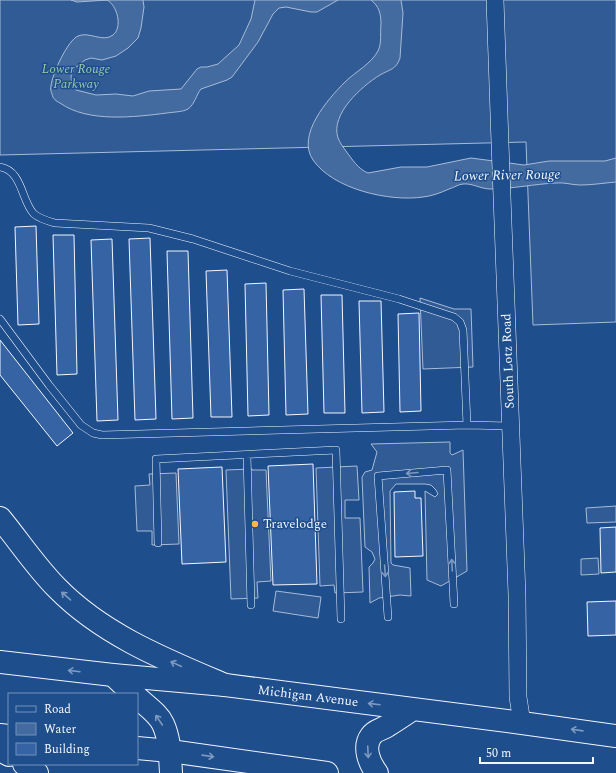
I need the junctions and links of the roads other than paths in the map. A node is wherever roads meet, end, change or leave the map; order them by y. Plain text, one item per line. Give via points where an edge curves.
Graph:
1 (496, 0) edge
2 (0, 167) edge
3 (0, 319) edge
4 (468, 425) junction
5 (511, 426) junction
6 (247, 454) junction
7 (0, 518) edge
8 (158, 543) dead end
9 (454, 604) dead end
10 (251, 605) dead end
11 (388, 617) dead end
12 (341, 619) dead end
13 (0, 662) edge
14 (113, 676) junction
15 (225, 685) junction
16 (133, 693) edge
17 (138, 698) edge
18 (413, 709) junction
19 (522, 723) junction
20 (616, 736) edge
21 (138, 748) edge
22 (170, 751) junction
23 (25, 765) edge
24 (37, 773) edge
25 (171, 773) edge
26 (327, 773) edge
27 (377, 773) edge

1 - 5 street, South Lotz Road
2 - 4 lane via 11,172 20,184 34,214 41,219 55,223 149,228 454,317 460,322 463,330
3 - 4 lane via 81,425 93,433 102,435
4 - 5 lane
5 - 19 street, South Lotz Road via 518,697
6 - 8 lane via 156,459
6 - 10 lane
6 - 12 lane via 336,450
15 -> 7 main road via 175,664 120,636 81,609 48,578
9 -> 11 lane via 447,470 378,476
14 -> 13 main road, Michigan Avenue
14 - 15 main road, Michigan Avenue
14 - 16 main road
18 -> 15 main road, Michigan Avenue
22 -> 17 main road via 163,724
18 - 19 main road, Michigan Avenue
18 -> 27 main road via 371,736 368,758
20 -> 19 main road, Michigan Avenue
21 - 22 main road
22 - 25 main road
22 -> 26 main road
23 - 24 main road

